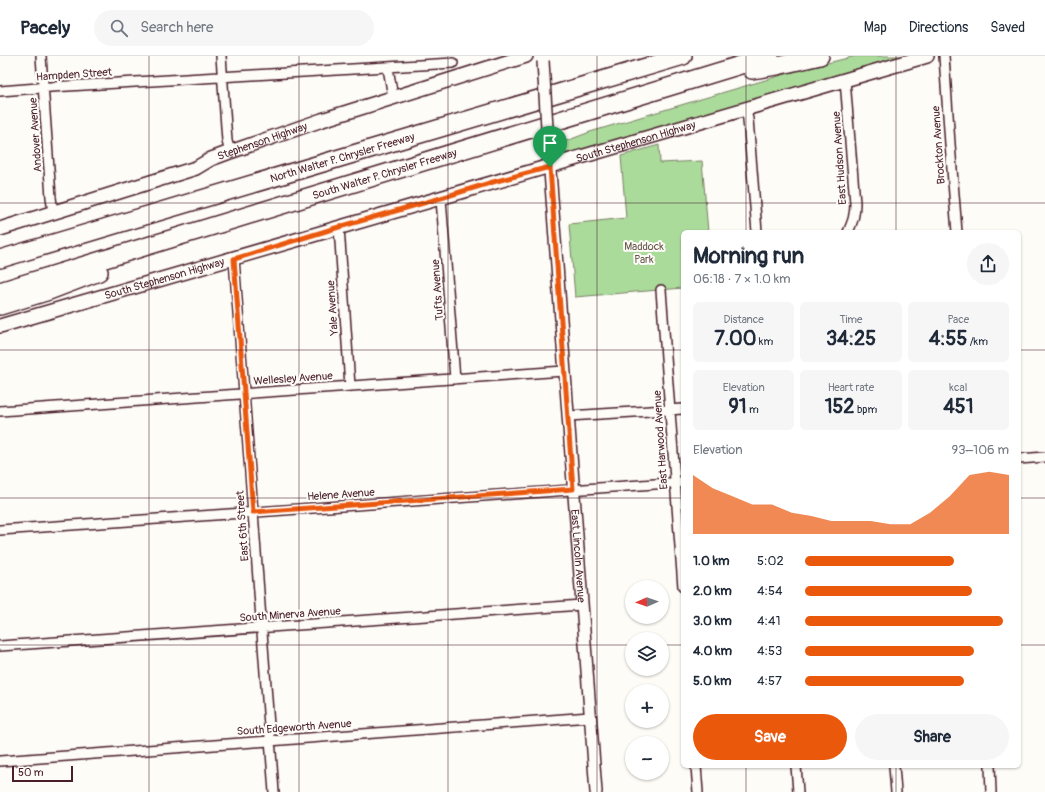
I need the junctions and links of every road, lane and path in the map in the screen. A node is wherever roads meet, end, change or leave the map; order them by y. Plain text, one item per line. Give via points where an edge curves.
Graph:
1 (41, 56) edge
2 (221, 56) edge
3 (526, 56) edge
4 (683, 56) edge
5 (770, 56) edge
6 (820, 56) edge
7 (927, 56) edge
8 (944, 56) edge
9 (543, 58) edge
10 (453, 63) dead end
11 (388, 68) junction
12 (223, 77) junction
13 (691, 80) junction
14 (845, 80) junction
15 (43, 87) junction
16 (0, 91) edge
17 (393, 97) junction
18 (746, 110) junction
19 (230, 152) junction
20 (550, 167) junction
21 (441, 198) junction
22 (53, 213) junction
23 (219, 225) junction
24 (339, 227) junction
25 (0, 229) edge
26 (757, 230) edge
27 (849, 230) edge
28 (957, 230) edge
29 (0, 259) edge
30 (234, 259) junction
31 (661, 290) dead end
32 (0, 291) edge
33 (0, 306) edge
34 (0, 326) edge
35 (564, 371) junction
36 (455, 379) junction
37 (350, 386) junction
38 (244, 394) junction
39 (681, 409) edge
40 (670, 410) junction
41 (0, 411) edge
42 (568, 416) junction
43 (1045, 457) edge
44 (1021, 458) edge
45 (679, 482) edge
46 (573, 489) junction
47 (253, 512) junction
48 (0, 530) edge
49 (681, 534) edge
50 (582, 605) junction
51 (262, 628) junction
52 (0, 646) edge
53 (590, 718) junction
54 (270, 741) junction
55 (0, 761) edge
56 (696, 768) edge
57 (796, 768) edge
58 (894, 768) edge
59 (990, 768) edge
60 (274, 792) edge
61 (596, 792) edge
62 (698, 792) edge
63 (798, 792) edge
64 (896, 792) edge
65 (992, 792) edge

1 - 15 street, Andover Avenue
2 - 12 street
3 - 17 main road, Stephenson Highway
4 - 29 highway, North Walter P. Chrysler Freeway
5 - 13 highway, South Walter P. Chrysler Freeway
6 - 13 highway
7 - 14 main road, South Stephenson Highway
8 - 28 street, Brockton Avenue
9 - 20 street, East Lincoln Avenue, bridge
10 - 11 street, Hampden Street
11 - 12 street, Hampden Street
11 - 17 street
12 - 15 street, Hampden Street
12 - 19 street
13 - 23 highway, South Walter P. Chrysler Freeway
14 - 18 main road, South Stephenson Highway
14 - 27 street, East Hudson Avenue via 855,203 854,221
15 - 16 street, Hampden Street
15 - 22 street, Andover Avenue
17 - 19 main road, Stephenson Highway
18 - 20 main road, South Stephenson Highway
18 - 26 street
19 - 22 main road, Stephenson Highway via 196,168
20 - 21 main road, South Stephenson Highway
20 - 35 street, East Lincoln Avenue
21 - 24 main road, South Stephenson Highway
21 - 36 street, Tufts Avenue
22 - 25 main road, Stephenson Highway
23 - 32 highway, South Walter P. Chrysler Freeway
23 - 33 highway via 54,289
24 - 30 main road, South Stephenson Highway
24 - 37 street, Yale Avenue
30 - 34 main road, South Stephenson Highway
30 - 38 street, East 6th Street
31 - 40 street, East Harwood Avenue
35 - 36 street, Wellesley Avenue
35 - 42 street, East Lincoln Avenue
36 - 37 street, Wellesley Avenue
37 - 38 street, Wellesley Avenue
38 - 41 street, Wellesley Avenue
38 - 47 street, East 6th Street
39 - 40 street
40 - 42 street
40 - 45 street, East Harwood Avenue
42 - 46 street, East Lincoln Avenue
43 - 44 street
45 - 46 street, Helene Avenue
45 - 49 street, East Harwood Avenue
46 - 47 street, Helene Avenue
46 - 50 street, East Lincoln Avenue
47 - 48 street, Helene Avenue
47 - 51 street, East 6th Street
50 - 51 street, South Minerva Avenue
50 - 53 street, East Lincoln Avenue
51 - 52 street, South Minerva Avenue
51 - 54 street, East 6th Street
53 - 54 street, South Edgeworth Avenue
53 - 61 street, East Lincoln Avenue
54 - 55 street, South Edgeworth Avenue
54 - 60 street, East 6th Street
56 - 62 street
57 - 63 street
58 - 64 street
59 - 65 street

